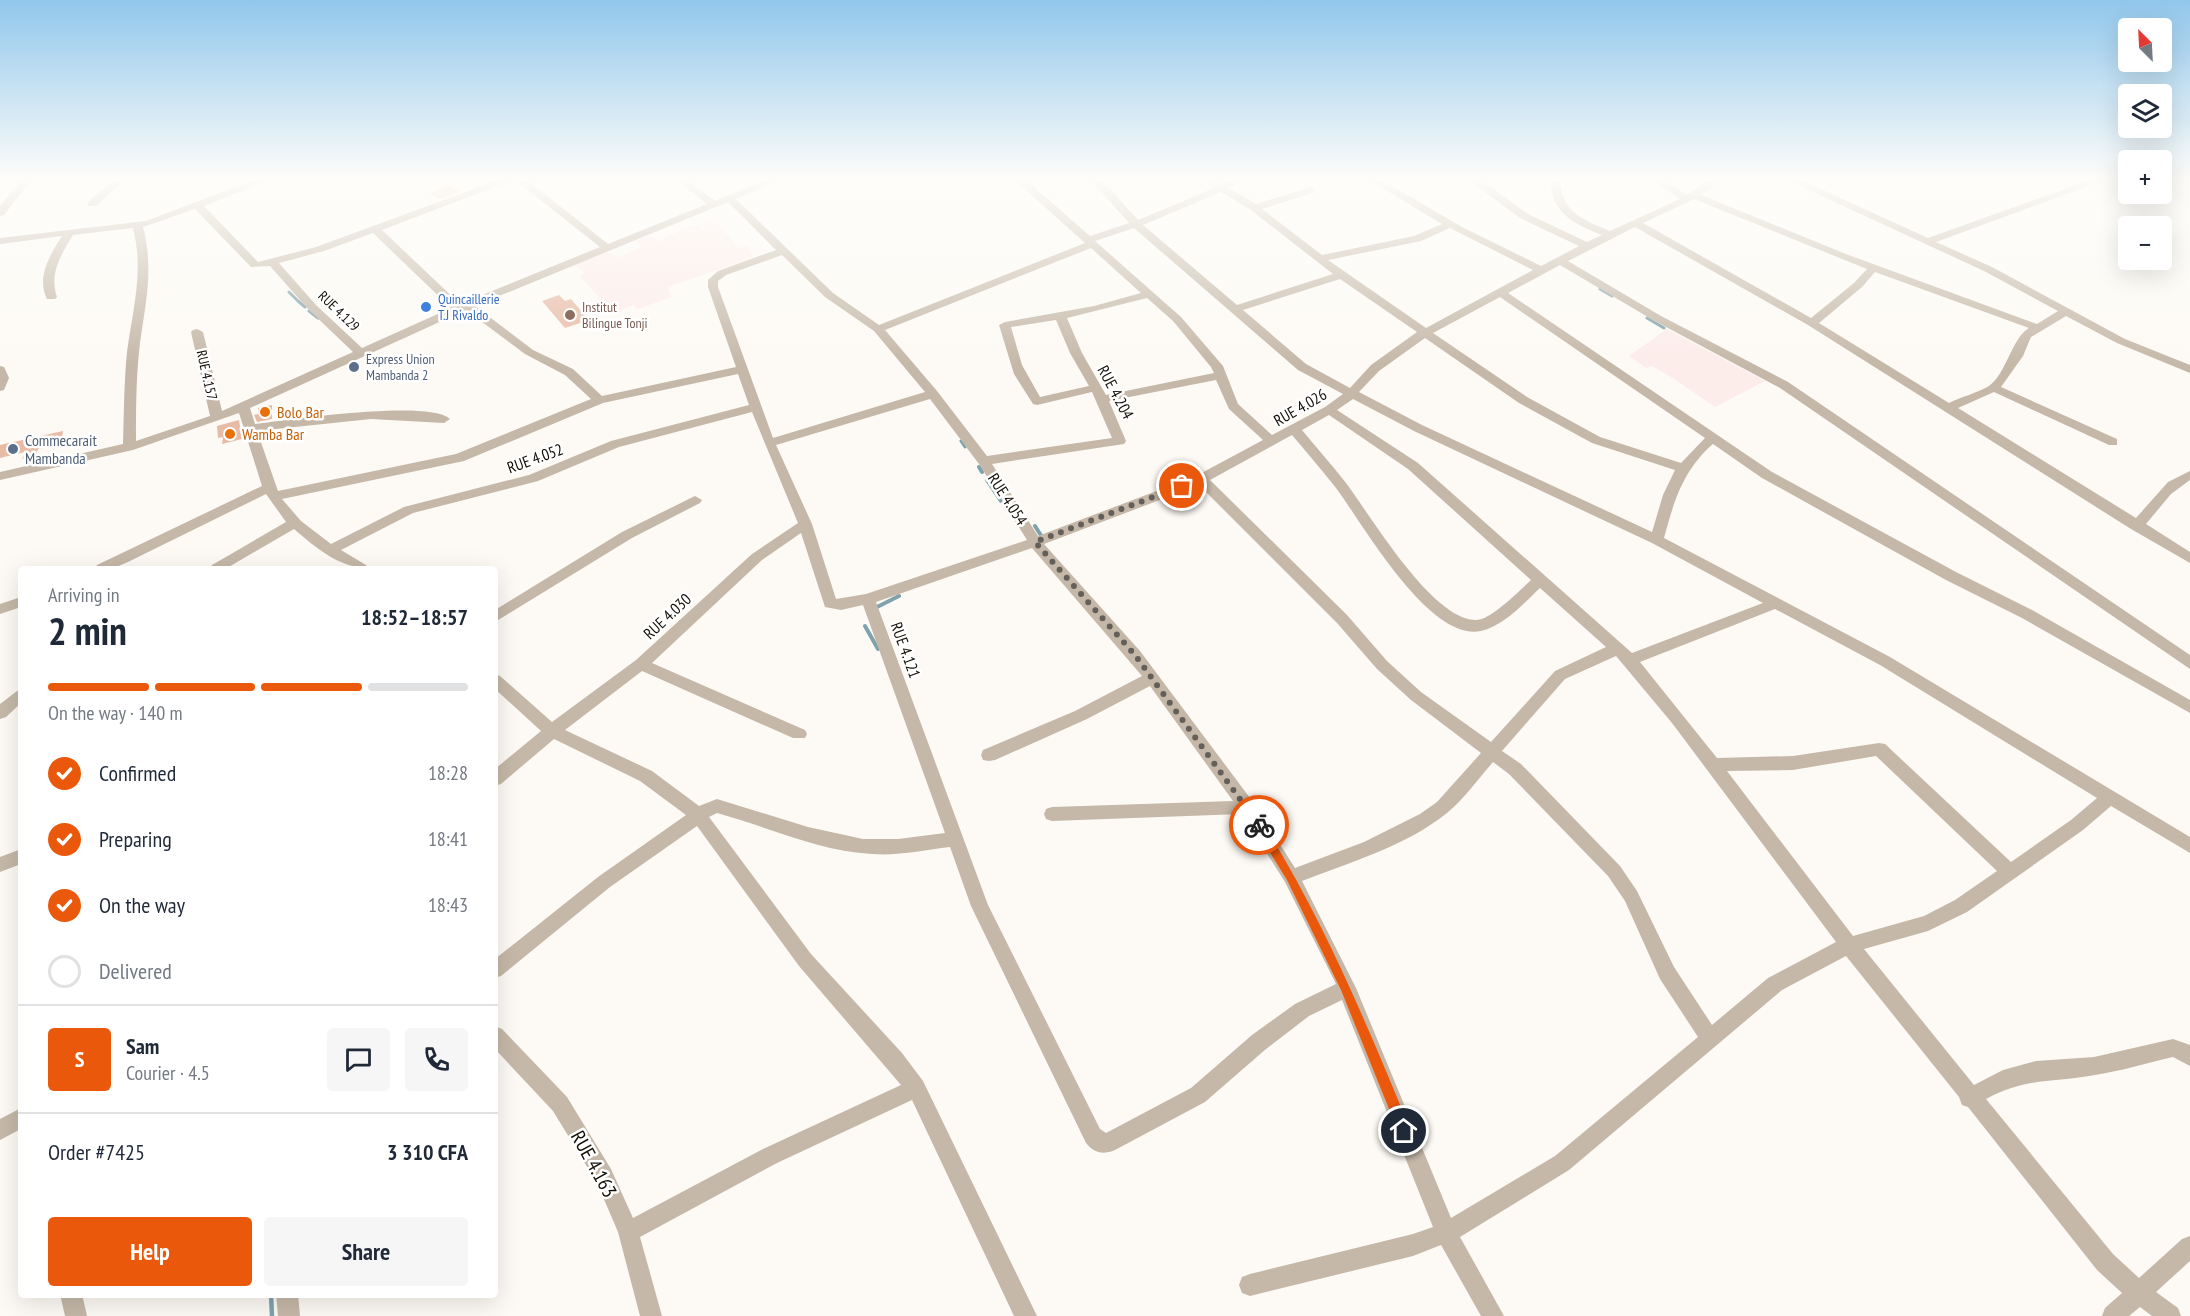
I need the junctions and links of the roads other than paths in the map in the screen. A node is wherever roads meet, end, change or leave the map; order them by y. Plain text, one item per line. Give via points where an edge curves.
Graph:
1 (65, 241) edge
2 (142, 241) edge
3 (232, 241) edge
4 (339, 241) edge
5 (389, 241) edge
6 (599, 241) edge
7 (620, 241) edge
8 (773, 241) edge
9 (1156, 241) edge
10 (1298, 241) edge
11 (1405, 241) edge
12 (1483, 241) edge
13 (1577, 241) edge
14 (1597, 241) edge
15 (1668, 241) edge
16 (1807, 241) edge
17 (1927, 241) edge
18 (1091, 242) joint
19 (1587, 246) junction
20 (606, 247) junction
21 (783, 251) junction
22 (1320, 259) junction
23 (1559, 260) junction
24 (274, 264) junction
25 (1874, 267) junction
26 (1541, 270) junction
27 (1342, 275) junction
28 (1500, 292) junction
29 (1148, 294) junction
30 (51, 297) dead end
31 (463, 307) junction
32 (1235, 309) junction
33 (2066, 311) junction
34 (1060, 316) junction
35 (1812, 323) junction
36 (2036, 327) junction
37 (878, 329) junction
38 (197, 332) dead end
39 (1424, 333) junction
40 (360, 352) junction
41 (743, 369) junction
42 (2190, 369) edge
43 (0, 370) edge
44 (1222, 375) junction
45 (0, 387) edge
46 (1994, 388) junction
47 (1099, 393) junction
48 (933, 394) junction
49 (1351, 394) junction
50 (599, 400) junction
51 (244, 407) junction
52 (756, 407) junction
53 (1947, 408) junction
54 (1329, 410) junction
55 (218, 418) junction
56 (444, 419) dead end
57 (251, 428) junction
58 (1294, 429) junction
59 (1713, 438) junction
60 (1272, 442) junction
61 (2113, 442) dead end
62 (769, 443) junction
63 (129, 447) junction
64 (984, 461) junction
65 (1682, 468) junction
66 (2190, 474) edge
67 (0, 476) edge
68 (1201, 478) junction
69 (272, 492) junction
70 (695, 500) dead end
71 (294, 523) junction
72 (805, 524) junction
73 (2136, 526) junction
74 (1657, 540) junction
75 (1035, 542) junction
76 (330, 550) junction
77 (2190, 558) edge
78 (106, 566) edge
79 (219, 566) edge
80 (358, 566) edge
81 (1541, 579) junction
82 (868, 599) junction
83 (18, 603) edge
84 (1774, 604) junction
85 (0, 609) edge
86 (498, 615) edge
87 (1624, 654) junction
88 (2190, 663) edge
89 (641, 664) junction
90 (1152, 678) junction
91 (498, 683) edge
92 (18, 697) edge
93 (2190, 707) edge
94 (0, 713) edge
95 (552, 731) junction
96 (799, 734) dead end
97 (1492, 752) junction
98 (989, 755) dead end
99 (1713, 765) junction
100 (498, 776) edge
101 (2109, 798) junction
102 (1247, 807) junction
103 (1052, 814) dead end
104 (698, 815) junction
105 (955, 839) junction
106 (2190, 846) edge
107 (18, 857) edge
108 (0, 865) edge
109 (2010, 872) junction
110 (1291, 877) junction
111 (1849, 945) junction
112 (498, 968) edge
113 (1347, 988) junction
114 (1709, 1037) junction
115 (498, 1038) edge
116 (2190, 1057) edge
117 (916, 1088) junction
118 (1969, 1098) junction
119 (18, 1120) edge
120 (0, 1130) edge
121 (628, 1232) junction
122 (1446, 1233) junction
123 (2190, 1247) edge
124 (1250, 1285) dead end
125 (2138, 1292) junction
126 (72, 1298) edge
127 (287, 1298) edge
128 (76, 1316) edge
129 (289, 1316) edge
130 (651, 1316) edge
131 (1026, 1316) edge
132 (1493, 1316) edge
133 (2113, 1316) edge
134 (2169, 1316) edge

1 - 30 street via 47,279
2 - 63 street via 145,281 133,352
3 - 24 street via 255,265
4 - 24 street
5 - 31 street
6 - 20 street
7 - 20 street
8 - 21 street, RUE 4.054
9 - 32 street
10 - 22 street
11 - 22 street
12 - 26 street
13 - 19 street
14 - 19 street, RUE 4.026
15 - 35 street
16 - 25 street
17 - 33 street
18 - 29 street
18 - 37 street
19 - 23 street, RUE 4.026
20 - 31 street
21 - 37 street, RUE 4.054 via 829,295
21 - 41 street via 722,273 713,280 712,287
22 - 27 street
23 - 26 street, RUE 4.026
23 - 88 street via 1657,318 1784,385
24 - 40 street, RUE 4.129
25 - 35 street
25 - 36 street
26 - 28 street, RUE 4.026
27 - 32 street
27 - 39 street
28 - 39 street, RUE 4.026
28 - 59 street
29 - 34 street
29 - 44 street via 1177,319
31 - 40 street
31 - 50 street via 529,352 569,372
32 - 49 street via 1302,367
33 - 36 street
33 - 42 street via 2121,341
34 - 47 street, RUE 4.204
34 - 47 street via 1005,325 1018,375 1037,401
35 - 53 street
36 - 46 street via 2026,335 2017,356
37 - 48 street, RUE 4.054
38 - 55 street, RUE 4.157
39 - 49 street, RUE 4.026 via 1375,368
39 - 65 street via 1523,400 1586,435 1622,451
40 - 51 street
41 - 50 street
41 - 52 street
43 - 45 street
44 - 47 street
44 - 60 street via 1233,406
46 - 53 street
46 - 61 street
47 - 64 street, RUE 4.204 via 1121,438 1117,442
48 - 62 street
48 - 64 street, RUE 4.054
49 - 54 street, RUE 4.026
49 - 74 street
50 - 69 street via 459,459
51 - 55 street
51 - 57 street
52 - 62 street
52 - 76 street, RUE 4.052 via 615,444 533,478 410,510
53 - 73 street
54 - 58 street, RUE 4.026
54 - 81 street via 1413,466
55 - 63 street
56 - 57 street via 372,414
57 - 69 street
58 - 60 street, RUE 4.026
58 - 81 street via 1339,483 1393,562 1441,611 1462,624 1481,626 1491,621
59 - 65 street
59 - 93 street via 1767,475 2027,614
60 - 68 street, RUE 4.026
62 - 72 street
63 - 67 street
64 - 75 street, RUE 4.054
65 - 74 street
66 - 73 street via 2164,490
68 - 75 street, RUE 4.026
68 - 97 street via 1342,619 1382,665 1416,696
69 - 71 street
69 - 78 street via 225,507
70 - 86 street via 592,556
71 - 76 street
71 - 79 street
72 - 82 street via 830,603 841,605
72 - 89 street, RUE 4.030 via 757,557
73 - 77 street
74 - 84 street
75 - 82 street, RUE 4.026
75 - 90 street, RUE 4.054
76 - 80 street
81 - 87 street
82 - 105 street, RUE 4.121
83 - 85 street
84 - 87 street
84 - 101 street via 1917,680
87 - 97 street via 1560,675
87 - 99 street
89 - 95 street, RUE 4.030
89 - 96 street
90 - 98 street via 1081,715
90 - 102 street, RUE 4.054
91 - 95 street
92 - 94 street
95 - 100 street, RUE 4.030
95 - 104 street via 646,776
97 - 110 street via 1429,818 1371,847
97 - 114 street via 1515,770 1614,871 1631,896 1667,973
99 - 109 street via 1793,763 1880,749
99 - 111 street
101 - 106 street
101 - 109 street
102 - 103 street
102 - 110 street, RUE 4.054
104 - 105 street via 717,806 864,846
104 - 112 street via 604,882
104 - 117 street via 805,960
105 - 113 street, RUE 4.121 via 980,906 1099,1143 1108,1143 1198,1095 1302,1010
107 - 108 street
109 - 111 street via 1928,923
110 - 113 street, RUE 4.054
111 - 114 street via 1775,984
111 - 118 street
113 - 122 street, RUE 4.054
114 - 122 street via 1562,1162
115 - 121 street, RUE 4.163 via 560,1104 604,1176
116 - 118 street via 2173,1048 2094,1066 2036,1071 2003,1080
117 - 121 street via 708,1186
117 - 131 street
118 - 125 street via 2105,1262
119 - 120 street
121 - 130 street, RUE 4.163
122 - 124 street via 1413,1245
122 - 132 street, RUE 4.054
123 - 125 street
125 - 133 street
125 - 134 street
126 - 128 street
127 - 129 street

